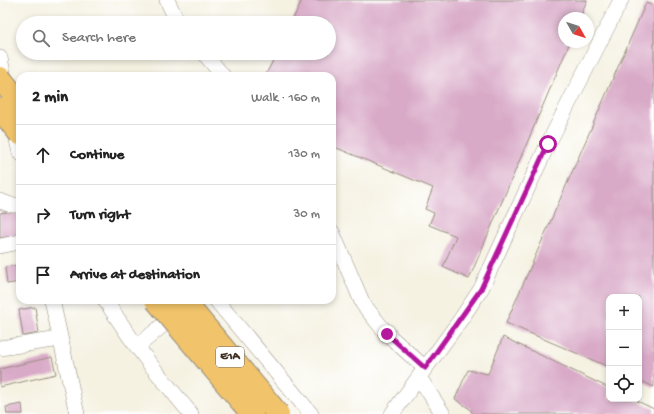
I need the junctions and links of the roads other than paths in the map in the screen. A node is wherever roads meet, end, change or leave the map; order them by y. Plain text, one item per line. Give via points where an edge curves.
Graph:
1 (167, 0) edge
2 (620, 0) edge
3 (175, 16) edge
4 (0, 58) edge
5 (210, 60) edge
6 (220, 72) edge
7 (10, 96) edge
8 (16, 119) edge
9 (16, 130) edge
10 (0, 201) edge
11 (16, 205) edge
12 (336, 241) edge
13 (16, 243) edge
14 (0, 246) edge
15 (53, 304) edge
16 (108, 304) edge
17 (159, 304) edge
18 (186, 304) edge
19 (188, 304) edge
20 (219, 304) edge
21 (60, 340) junction
22 (137, 347) junction
23 (0, 348) edge
24 (422, 372) junction
25 (77, 414) edge
26 (191, 414) edge
27 (252, 414) edge
28 (278, 414) edge
29 (311, 414) edge
30 (392, 414) edge
31 (443, 414) edge

1 - 3 street
2 - 24 street via 548,144 481,289
4 - 7 street
5 - 6 street
7 - 8 highway, bridge
7 - 9 street
10 - 11 street
12 - 24 street via 363,304
13 - 14 street
15 - 21 street
16 - 22 street
17 - 27 highway, E1A, bridge
18 - 28 highway, E1A, bridge
19 - 22 street
20 - 29 street
21 - 23 street
21 - 25 street
22 - 26 street
24 - 30 street
24 - 31 street

